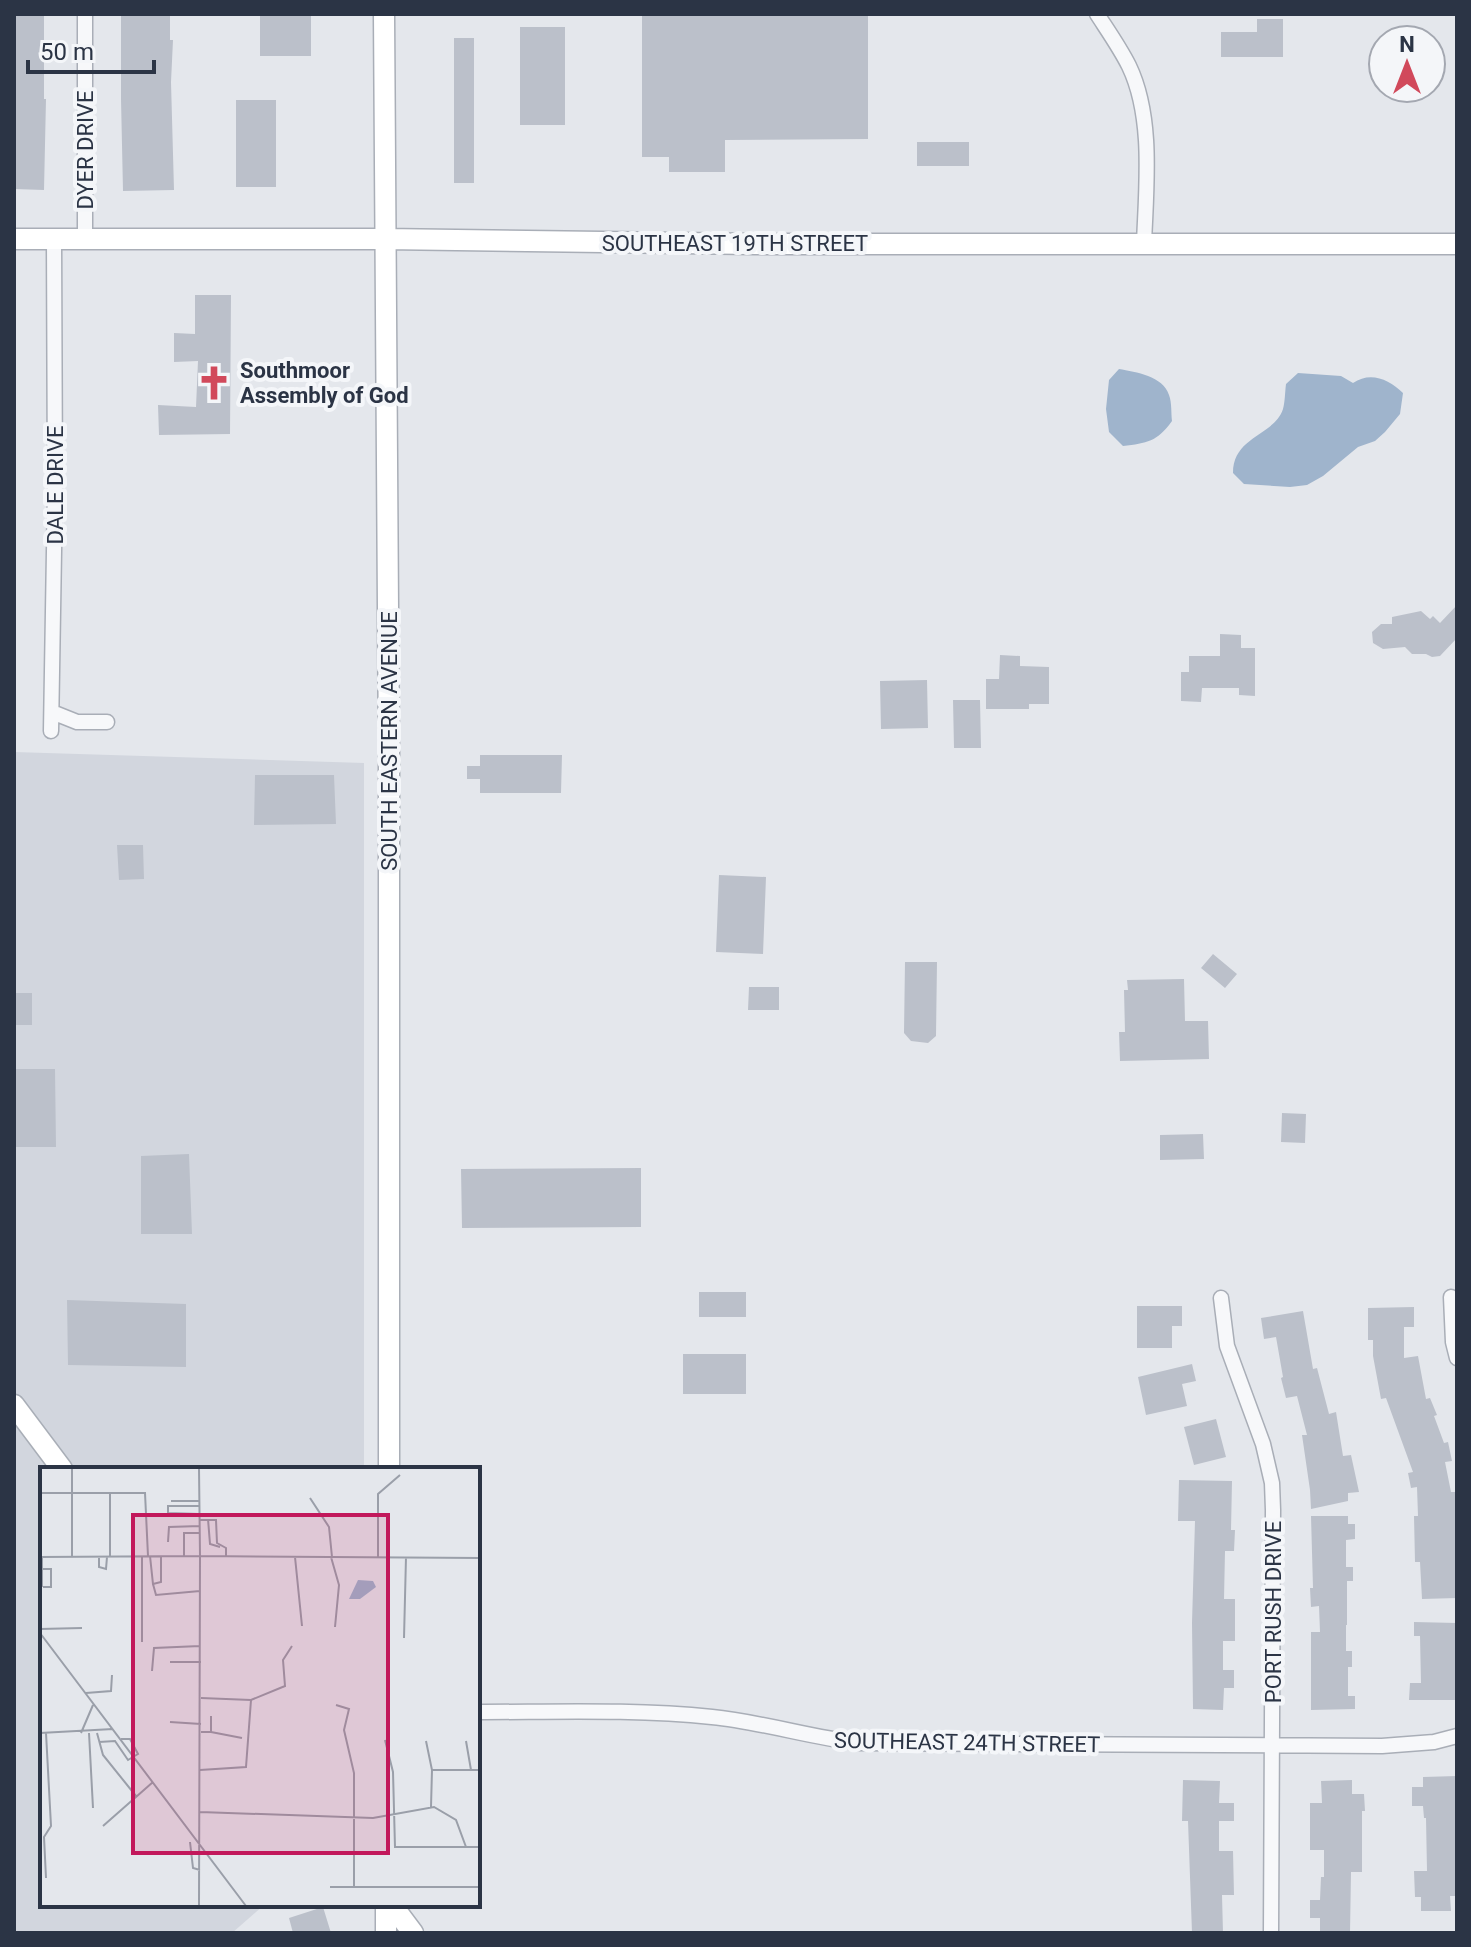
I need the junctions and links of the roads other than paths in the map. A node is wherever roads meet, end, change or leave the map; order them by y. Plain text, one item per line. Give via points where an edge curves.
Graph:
1 (85, 14) edge
2 (384, 14) edge
3 (1097, 14) edge
4 (85, 238) junction
5 (14, 239) edge
6 (54, 239) junction
7 (385, 239) junction
8 (1144, 244) junction
9 (1457, 244) edge
10 (52, 712) junction
11 (107, 722) dead end
12 (51, 731) dead end
13 (1451, 1297) dead end
14 (1221, 1298) dead end
15 (1457, 1358) edge
16 (14, 1405) edge
17 (60, 1467) edge
18 (389, 1467) edge
19 (480, 1712) edge
20 (1457, 1736) edge
21 (1272, 1745) junction
22 (389, 1907) edge
23 (391, 1907) edge
24 (386, 1933) edge
25 (413, 1933) edge
26 (1271, 1933) edge

1 - 4 street, DYER DRIVE
2 - 7 street, SOUTH EASTERN AVENUE
3 - 8 street via 1131,69 1142,107 1148,156
4 - 6 street, SOUTHEAST 19TH STREET
4 - 7 street, SOUTHEAST 19TH STREET
5 - 6 street, SOUTHEAST 19TH STREET
6 - 10 street, DALE DRIVE
7 - 8 street, SOUTHEAST 19TH STREET
7 - 18 street, SOUTH EASTERN AVENUE
8 - 9 street, SOUTHEAST 19TH STREET
10 - 11 street via 77,722
10 - 12 street, DALE DRIVE
13 - 15 street
14 - 21 street, PORT RUSH DRIVE via 1227,1346 1272,1483
16 - 17 street
19 - 21 street, SOUTHEAST 24TH STREET via 710,1717 858,1743
20 - 21 street, SOUTHEAST 24TH STREET via 1410,1744
21 - 26 street, PORT RUSH DRIVE
22 - 24 street
23 - 25 street

